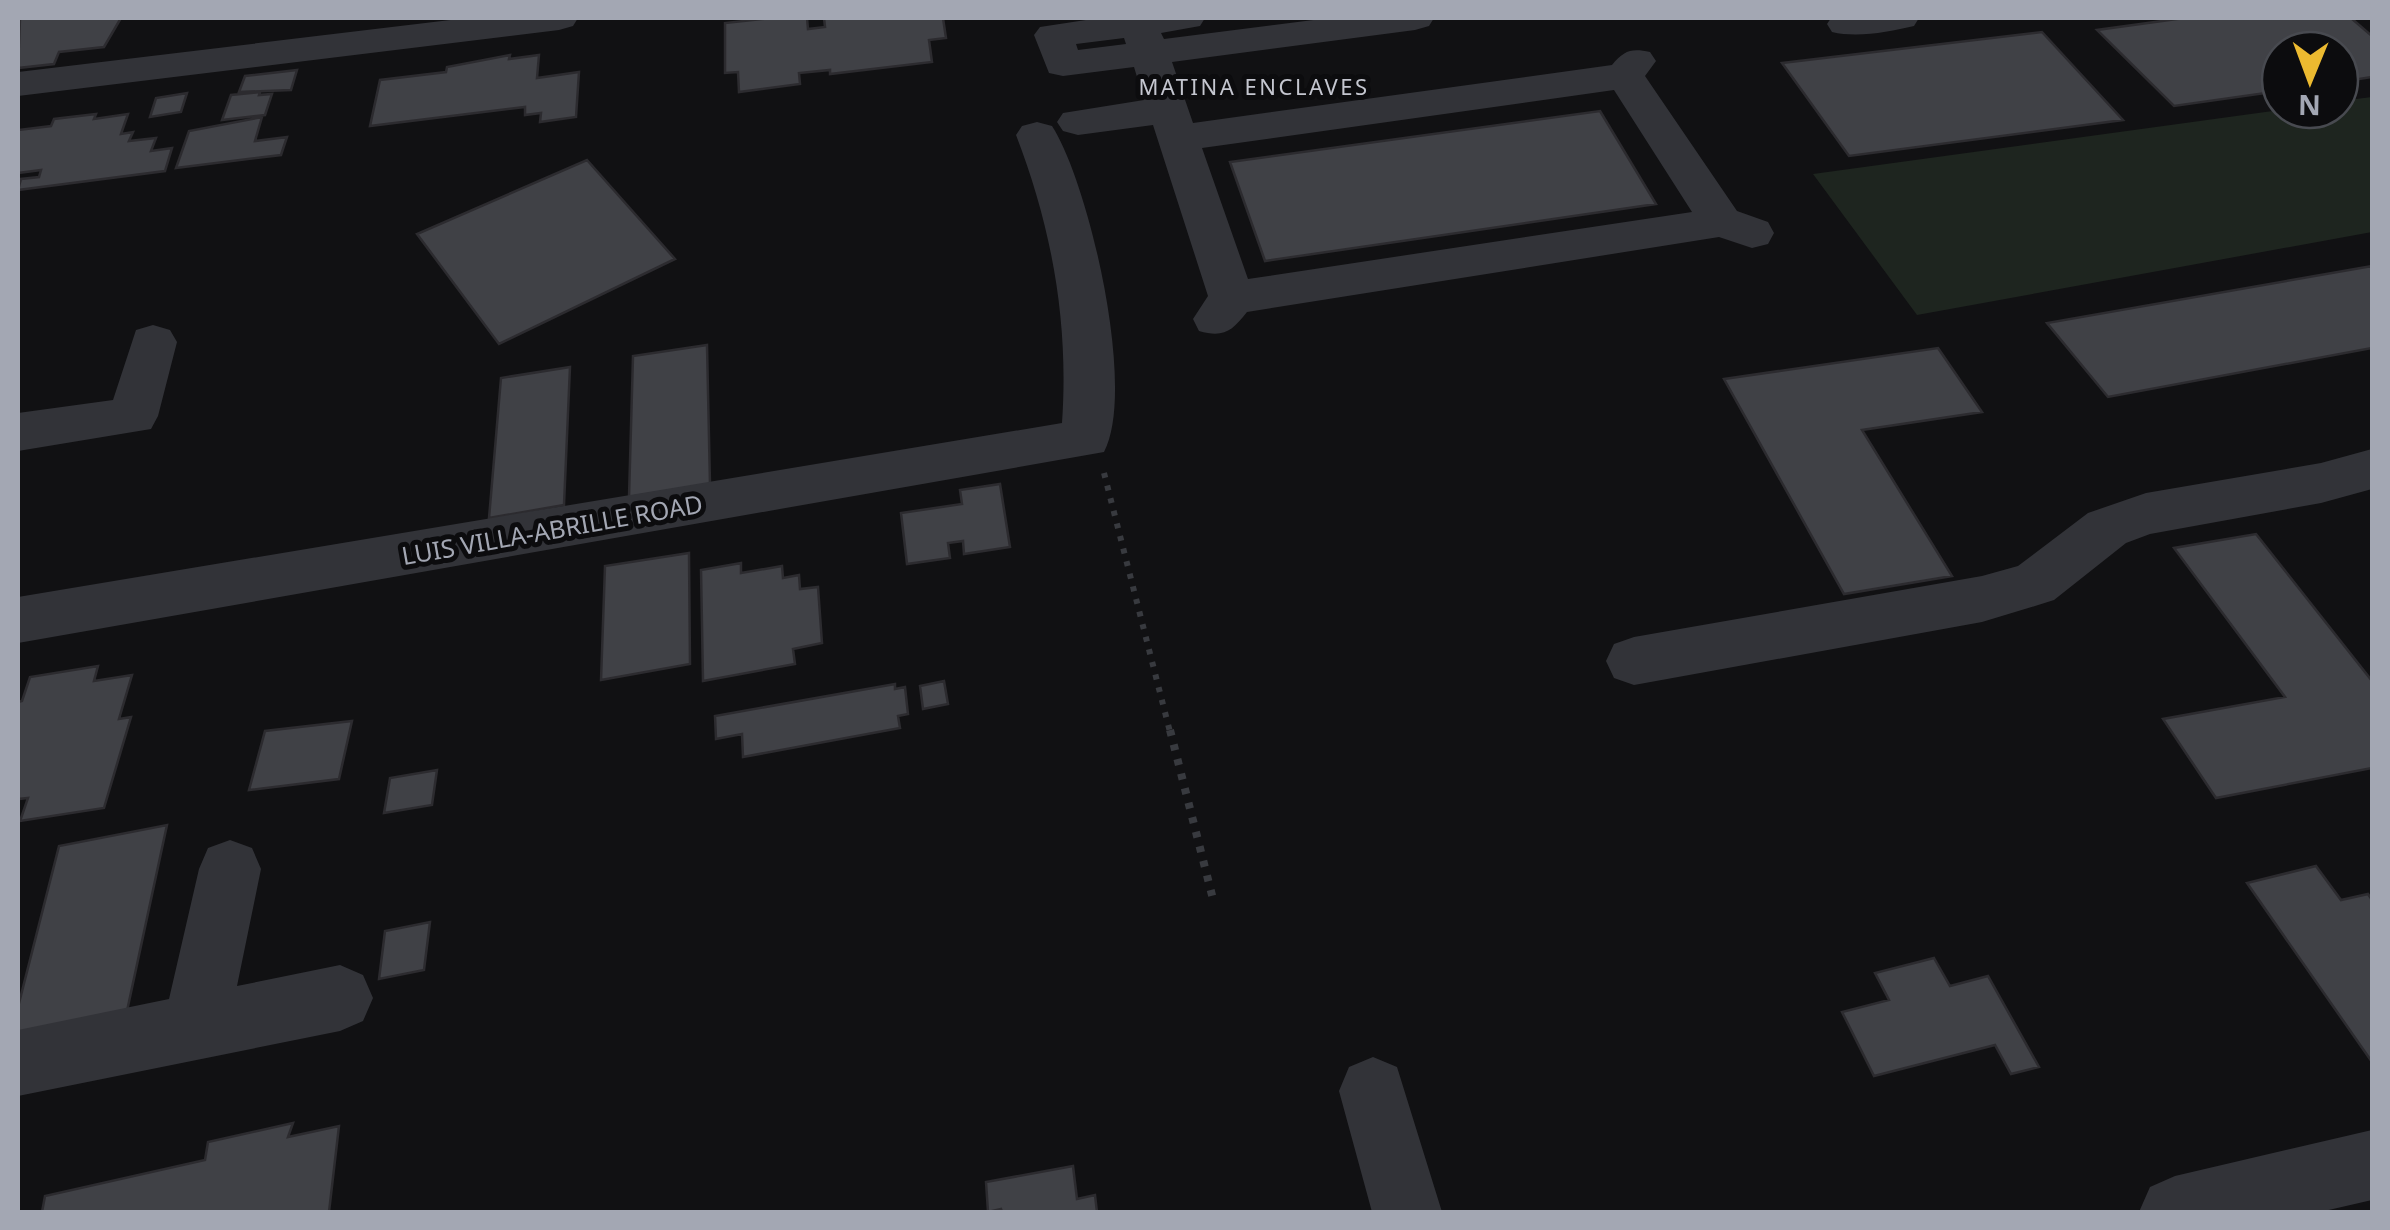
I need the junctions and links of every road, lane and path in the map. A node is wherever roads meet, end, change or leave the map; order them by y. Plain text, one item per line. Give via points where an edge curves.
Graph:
1 (559, 18) edge
2 (1186, 18) edge
3 (1415, 18) edge
4 (1900, 18) edge
5 (1369, 20) edge
6 (1846, 24) dead end
7 (1145, 38) junction
8 (18, 84) edge
9 (1173, 124) junction
10 (152, 342) dead end
11 (18, 432) edge
12 (1086, 438) junction
13 (2372, 469) edge
14 (18, 620) edge
15 (1634, 660) dead end
16 (230, 869) dead end
17 (1214, 902) dead end
18 (340, 998) dead end
19 (196, 1025) junction
20 (18, 1063) edge
21 (1373, 1090) dead end
22 (2372, 1165) edge
23 (1407, 1212) edge
24 (2175, 1212) edge

1 - 8 street
2 - 7 street
3 - 5 street
4 - 6 street
5 - 7 street
7 - 9 street
9 - 9 street via 1224,308 1736,227 1630,68
9 - 12 street via 1057,128 1062,203 1091,370
10 - 11 street via 133,416
12 - 14 street, LUIS VILLA-ABRILLE ROAD
12 - 17 path via 1106,476
13 - 15 street via 2146,514 2107,528 2035,584 1982,599
16 - 19 street
18 - 19 street
19 - 20 street
21 - 23 street
22 - 24 street

